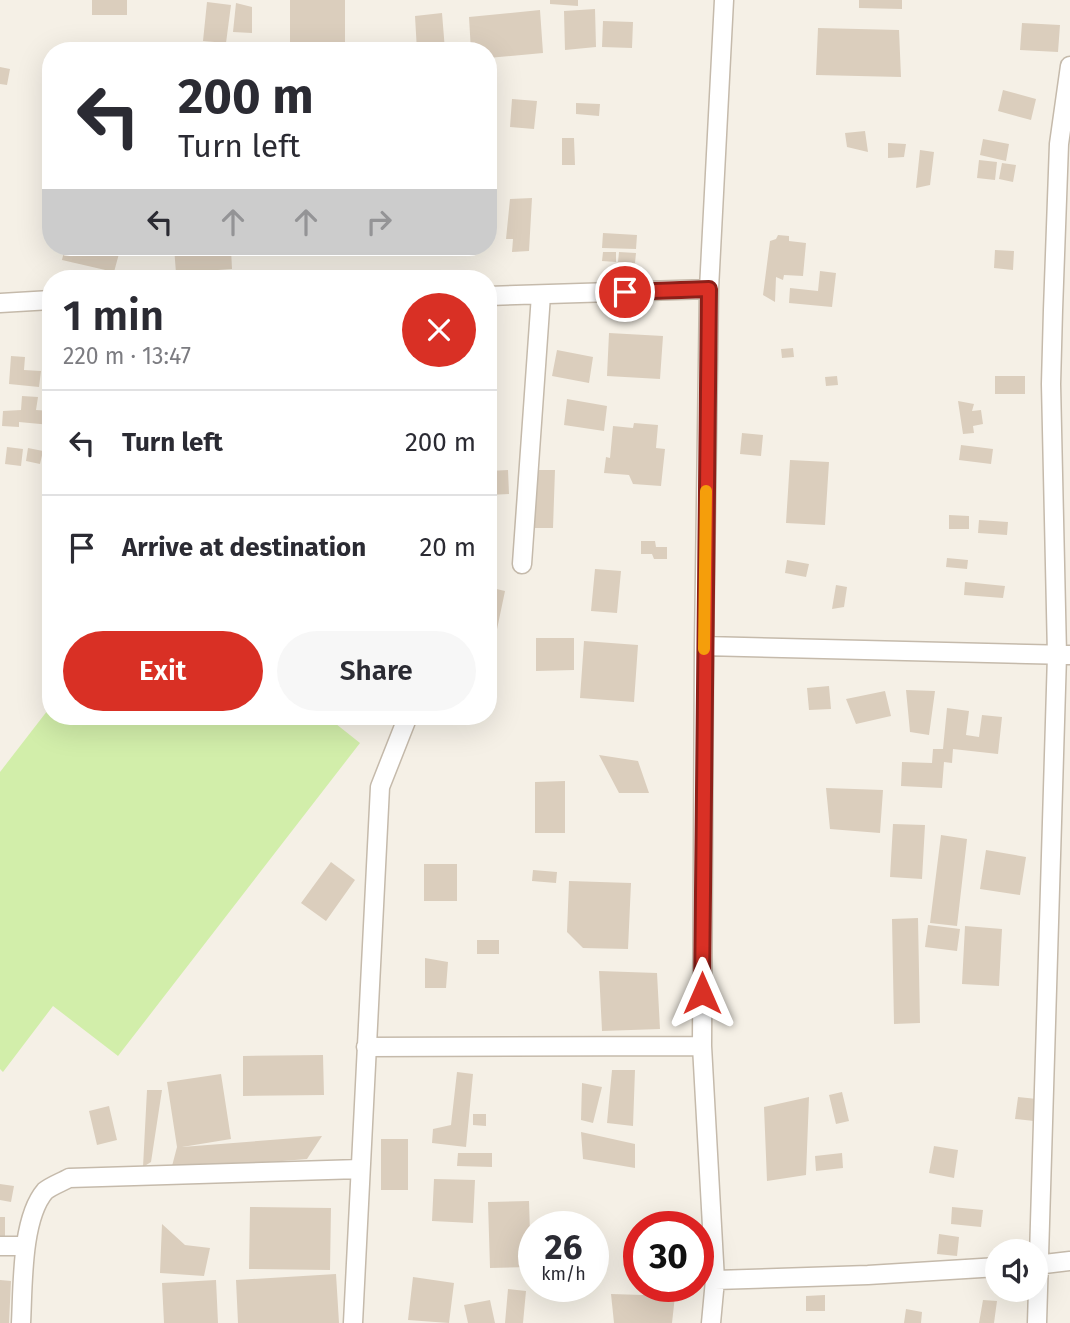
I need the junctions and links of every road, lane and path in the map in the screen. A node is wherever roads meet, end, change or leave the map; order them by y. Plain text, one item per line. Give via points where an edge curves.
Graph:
1 (724, 0) edge
2 (1070, 66) edge
3 (709, 289) junction
4 (541, 295) junction
5 (497, 296) edge
6 (42, 301) edge
7 (0, 303) edge
8 (522, 564) dead end
9 (704, 646) junction
10 (1063, 655) edge
11 (404, 725) edge
12 (702, 1046) junction
13 (366, 1047) junction
14 (360, 1169) junction
15 (1039, 1239) edge
16 (0, 1246) edge
17 (25, 1247) junction
18 (1070, 1261) edge
19 (1048, 1264) edge
20 (985, 1268) edge
21 (715, 1280) junction
22 (1037, 1302) edge
23 (21, 1323) edge
24 (353, 1323) edge
25 (711, 1323) edge
26 (1037, 1323) edge

1 - 3 street
2 - 10 street via 1059,144 1051,384
3 - 4 street
3 - 9 street
4 - 5 street
4 - 8 street
6 - 7 street
9 - 10 street
9 - 12 street
10 - 15 street
11 - 13 street via 380,787
12 - 13 street
12 - 21 street
13 - 14 street
14 - 17 street via 69,1178 46,1191 35,1210
14 - 24 street
16 - 17 street
17 - 23 street
18 - 19 street
20 - 21 street
21 - 25 street
22 - 26 street

